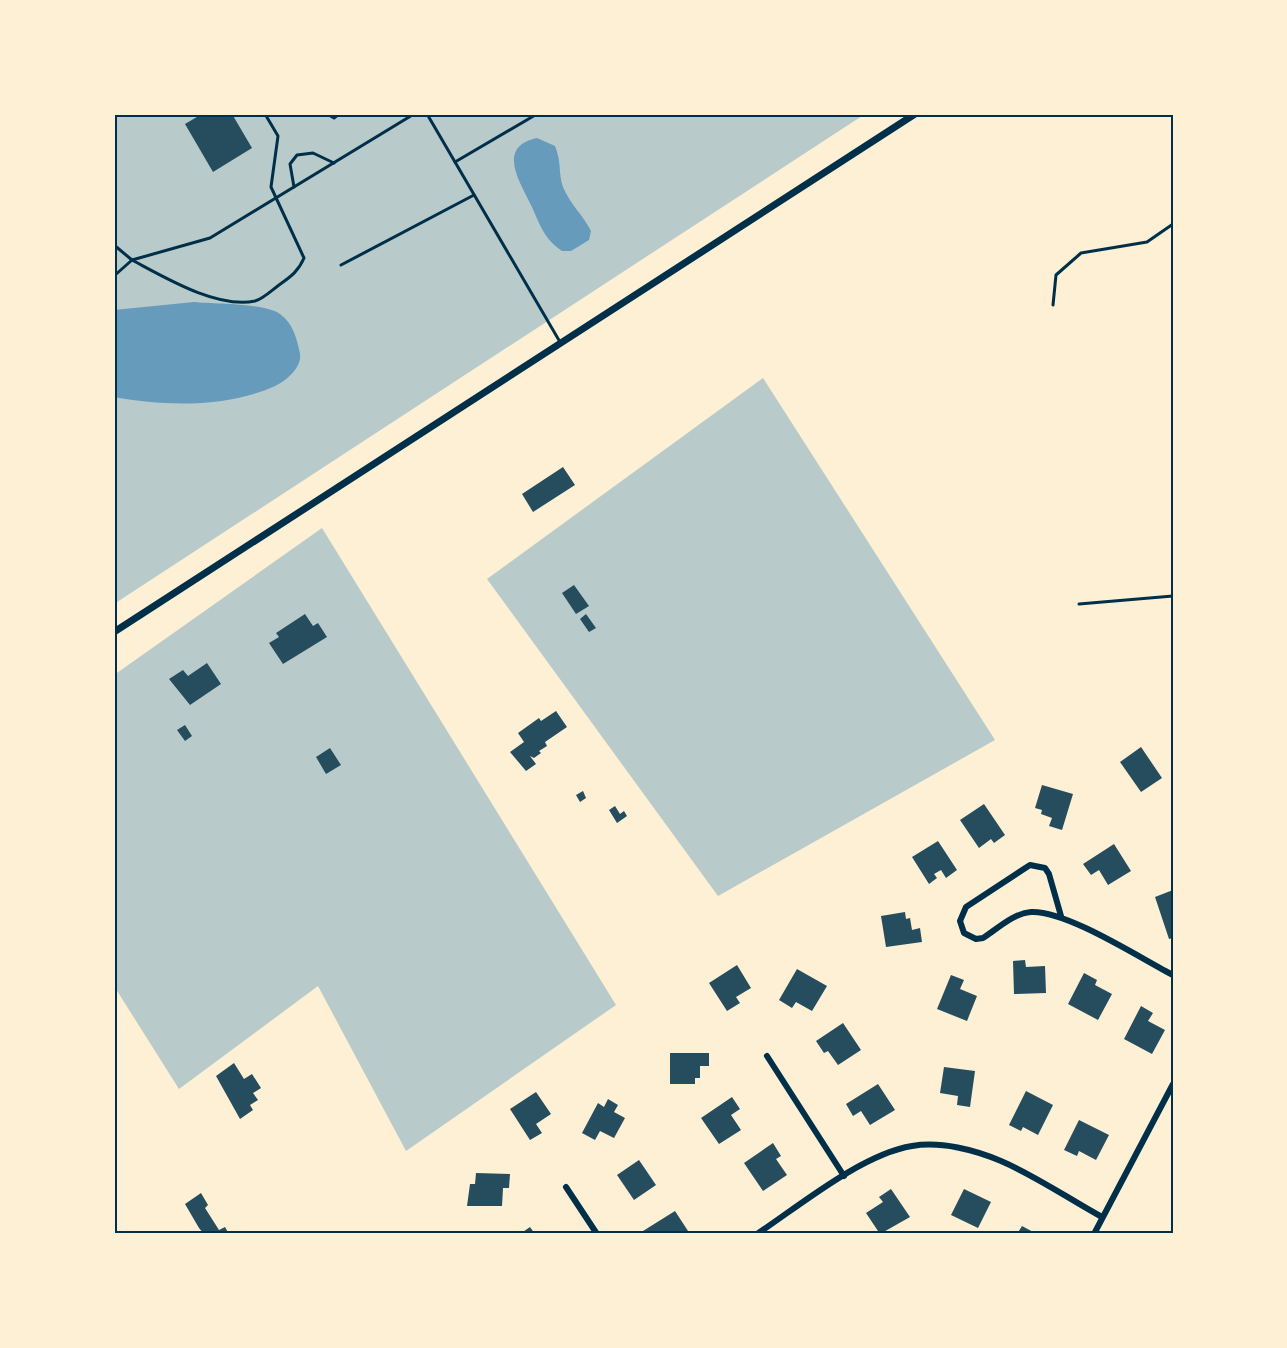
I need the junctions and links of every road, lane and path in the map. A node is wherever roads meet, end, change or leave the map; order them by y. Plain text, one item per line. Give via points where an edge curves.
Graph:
1 (265, 114) edge
2 (327, 114) edge
3 (339, 114) edge
4 (414, 114) edge
5 (428, 114) edge
6 (537, 114) edge
7 (915, 114) edge
8 (456, 162) junction
9 (334, 163) junction
10 (294, 188) junction
11 (474, 195) junction
12 (275, 199) junction
13 (1173, 224) edge
14 (114, 245) edge
15 (132, 260) junction
16 (341, 265) dead end
17 (114, 276) edge
18 (1053, 305) dead end
19 (561, 344) junction
20 (1173, 596) edge
21 (1079, 604) dead end
22 (114, 632) edge
23 (1060, 916) junction
24 (1173, 975) edge
25 (767, 1056) dead end
26 (1173, 1084) edge
27 (844, 1176) junction
28 (566, 1187) dead end
29 (1102, 1217) junction
30 (597, 1234) edge
31 (757, 1234) edge
32 (1094, 1234) edge

1 - 12 lane via 278,136 271,187
2 - 3 lane via 334,118
4 - 9 lane
5 - 8 lane
6 - 8 lane
7 - 19 street
8 - 11 lane
9 - 10 lane
9 - 10 lane via 313,153 292,158 290,174
10 - 12 lane
11 - 16 lane
11 - 19 lane
12 - 15 lane via 210,238
12 - 15 lane via 303,258 298,270 257,300 235,301 207,295
13 - 18 lane via 1147,243 1081,253 1056,275
14 - 15 lane
15 - 17 lane
19 - 22 street
20 - 21 lane
23 - 23 street via 1049,874 1045,868 1030,865 966,907 960,921 964,933 976,939 1022,914
23 - 24 street
25 - 27 street
26 - 29 street
27 - 29 street via 893,1150 942,1145 1004,1163
27 - 31 street
28 - 30 street
29 - 32 street

